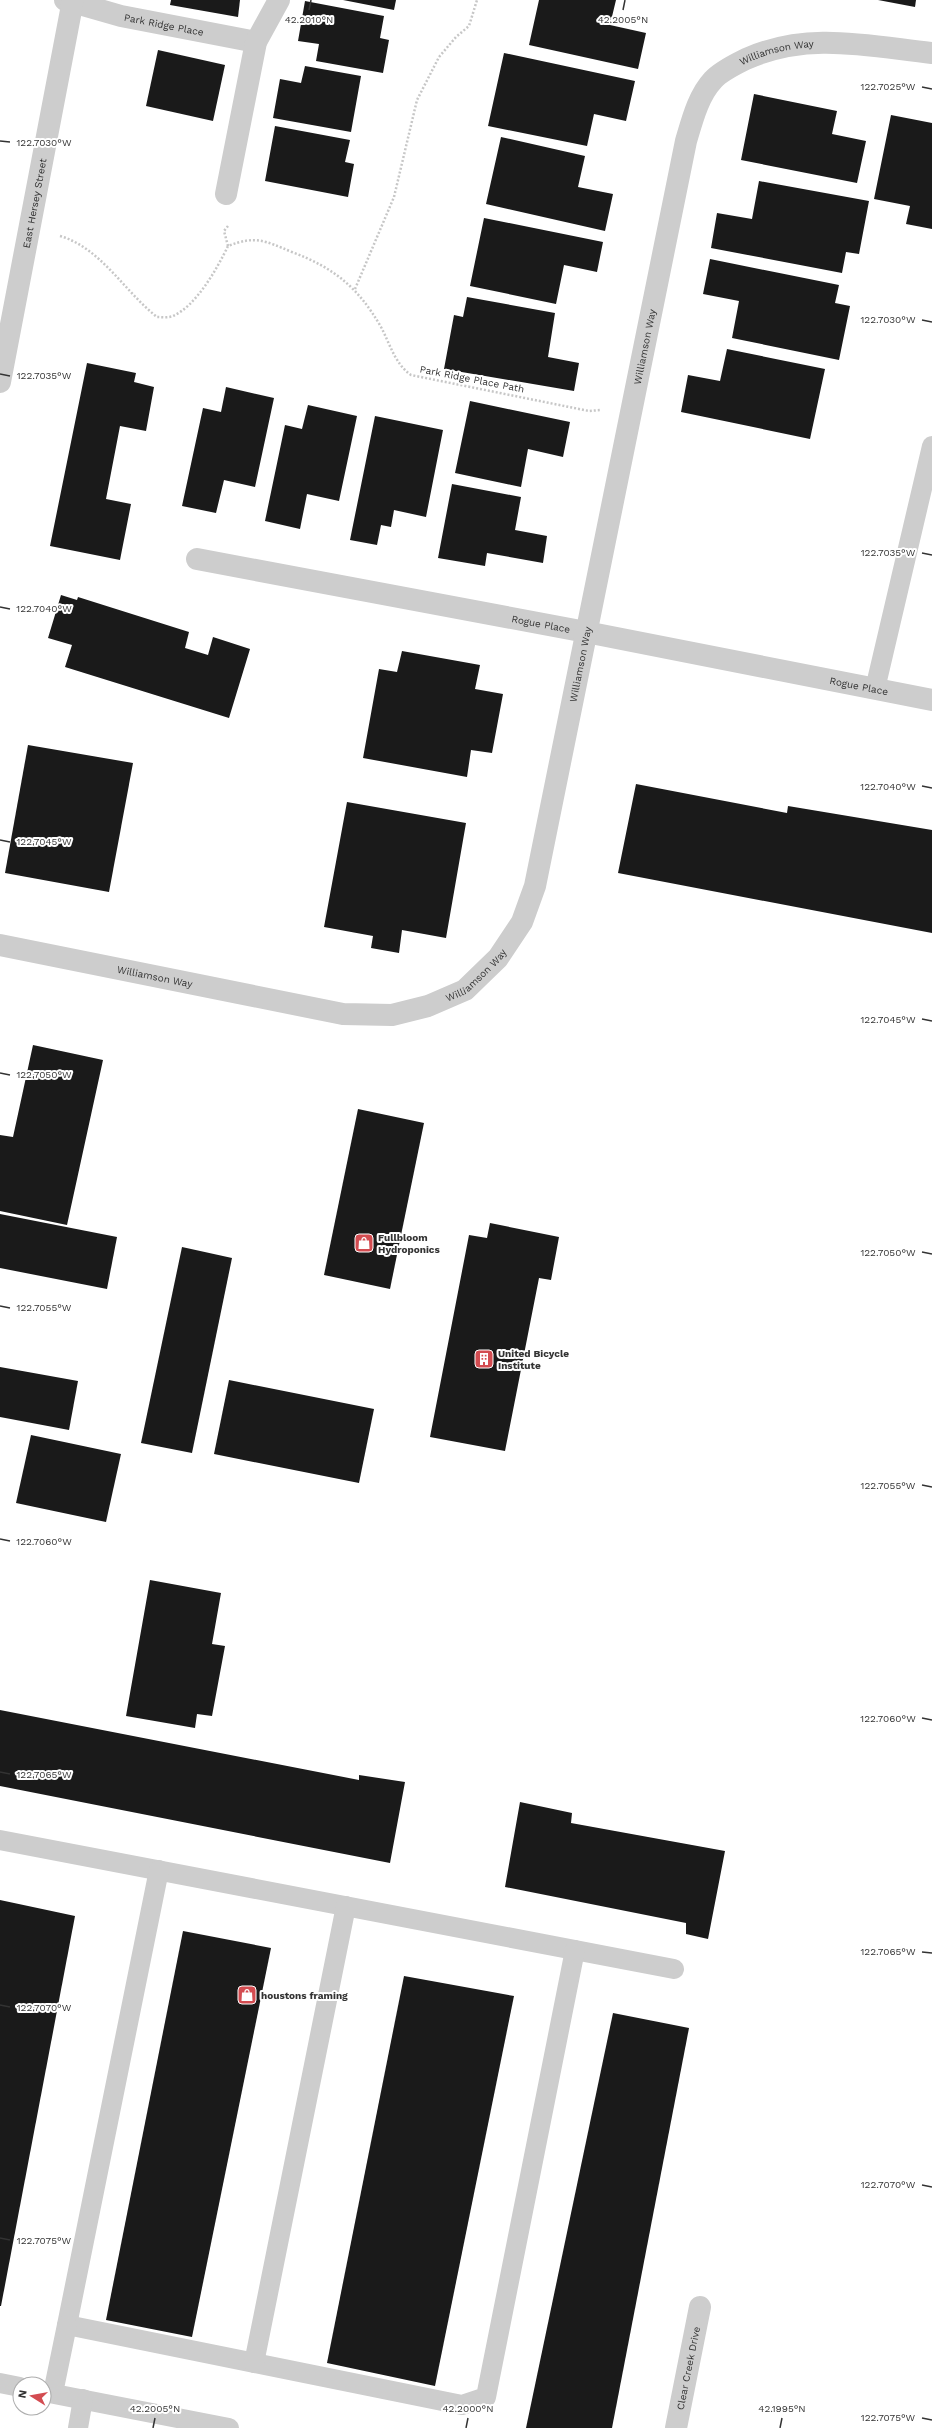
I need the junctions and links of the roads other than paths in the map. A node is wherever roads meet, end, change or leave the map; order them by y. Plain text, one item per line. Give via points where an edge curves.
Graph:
1 (279, 0) edge
2 (70, 1) edge
3 (256, 42) junction
4 (932, 53) edge
5 (226, 194) dead end
6 (0, 382) edge
7 (932, 446) edge
8 (197, 559) dead end
9 (586, 632) junction
10 (875, 689) junction
11 (932, 700) edge
12 (0, 945) edge
13 (0, 1840) edge
14 (159, 1870) junction
15 (346, 1906) junction
16 (575, 1950) junction
17 (674, 1969) dead end
18 (700, 2307) dead end
19 (67, 2325) junction
20 (254, 2363) junction
21 (52, 2381) edge
22 (0, 2383) edge
23 (12, 2385) edge
24 (52, 2393) edge
25 (83, 2399) junction
26 (173, 2422) edge
27 (78, 2428) edge
28 (229, 2428) edge
29 (676, 2428) edge

1 - 3 street
2 - 3 street, Park Ridge Place via 121,16
2 - 6 street, East Hersey Street
3 - 5 street
4 - 9 street, Williamson Way via 828,42 796,43 766,50 737,63 713,80 697,107 686,141
7 - 10 lane
8 - 9 street, Rogue Place
9 - 10 street, Rogue Place
9 - 12 street, Williamson Way via 535,886 522,922 498,958 465,990 428,1006 392,1015 344,1014
10 - 11 street, Rogue Place
13 - 14 lane
14 - 15 lane
14 - 19 lane
15 - 16 lane
15 - 20 lane
16 - 17 lane
16 - 20 lane via 486,2397 462,2405
18 - 29 street, Clear Creek Drive
19 - 20 lane
19 - 21 lane
22 - 23 lane
24 - 25 lane
25 - 26 lane
25 - 27 lane
26 - 28 lane

